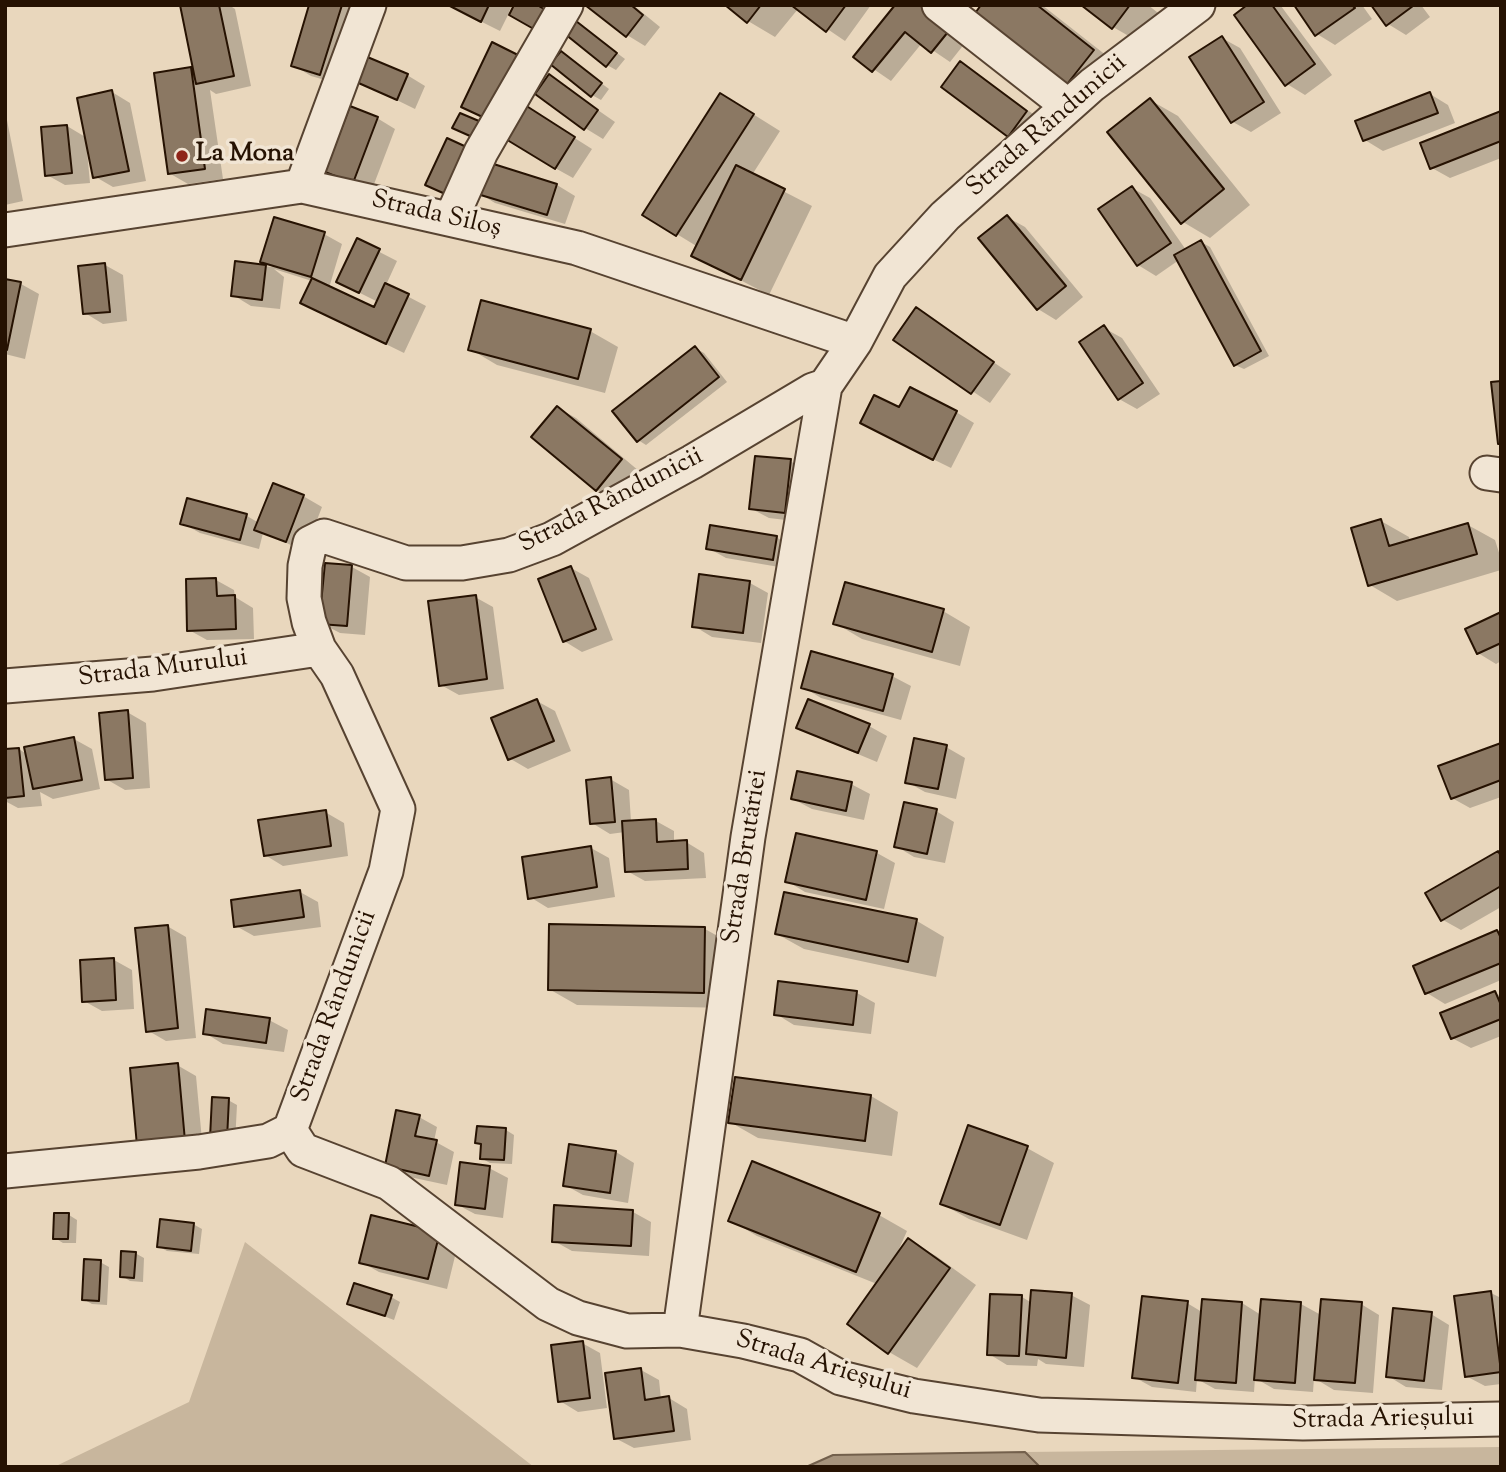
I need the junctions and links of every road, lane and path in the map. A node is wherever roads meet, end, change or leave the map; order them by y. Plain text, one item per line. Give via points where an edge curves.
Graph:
1 (369, 5) edge
2 (566, 5) edge
3 (939, 5) edge
4 (1198, 5) edge
5 (1068, 106) junction
6 (302, 186) junction
7 (451, 219) junction
8 (5, 230) edge
9 (855, 342) junction
10 (825, 386) junction
11 (319, 649) junction
12 (5, 686) edge
13 (290, 1130) junction
14 (5, 1171) edge
15 (680, 1330) junction
16 (1501, 1419) edge

1 - 6 street
2 - 7 street via 481,152
3 - 5 street
4 - 5 street, Strada Rândunicii
5 - 9 street, Strada Rândunicii via 945,216 890,276
6 - 7 street, Strada Siloș
6 - 8 street, Strada Siloș
7 - 9 street, Strada Siloș via 577,248
9 - 10 street, Strada Rândunicii
10 - 11 street, Strada Rândunicii via 552,538 509,555 462,563 407,564 324,536 310,543 304,598
10 - 15 street, Strada Brutăriei via 748,837
11 - 12 street, Strada Murului via 153,674
11 - 13 street, Strada Rândunicii via 337,676 398,808 386,871
13 - 14 street via 268,1141 199,1152
13 - 15 street, Strada Arieșului via 303,1150 389,1183 548,1304 578,1318 628,1331
15 - 16 street, Strada Arieșului via 800,1355 841,1378 914,1396 1039,1415 1303,1423

